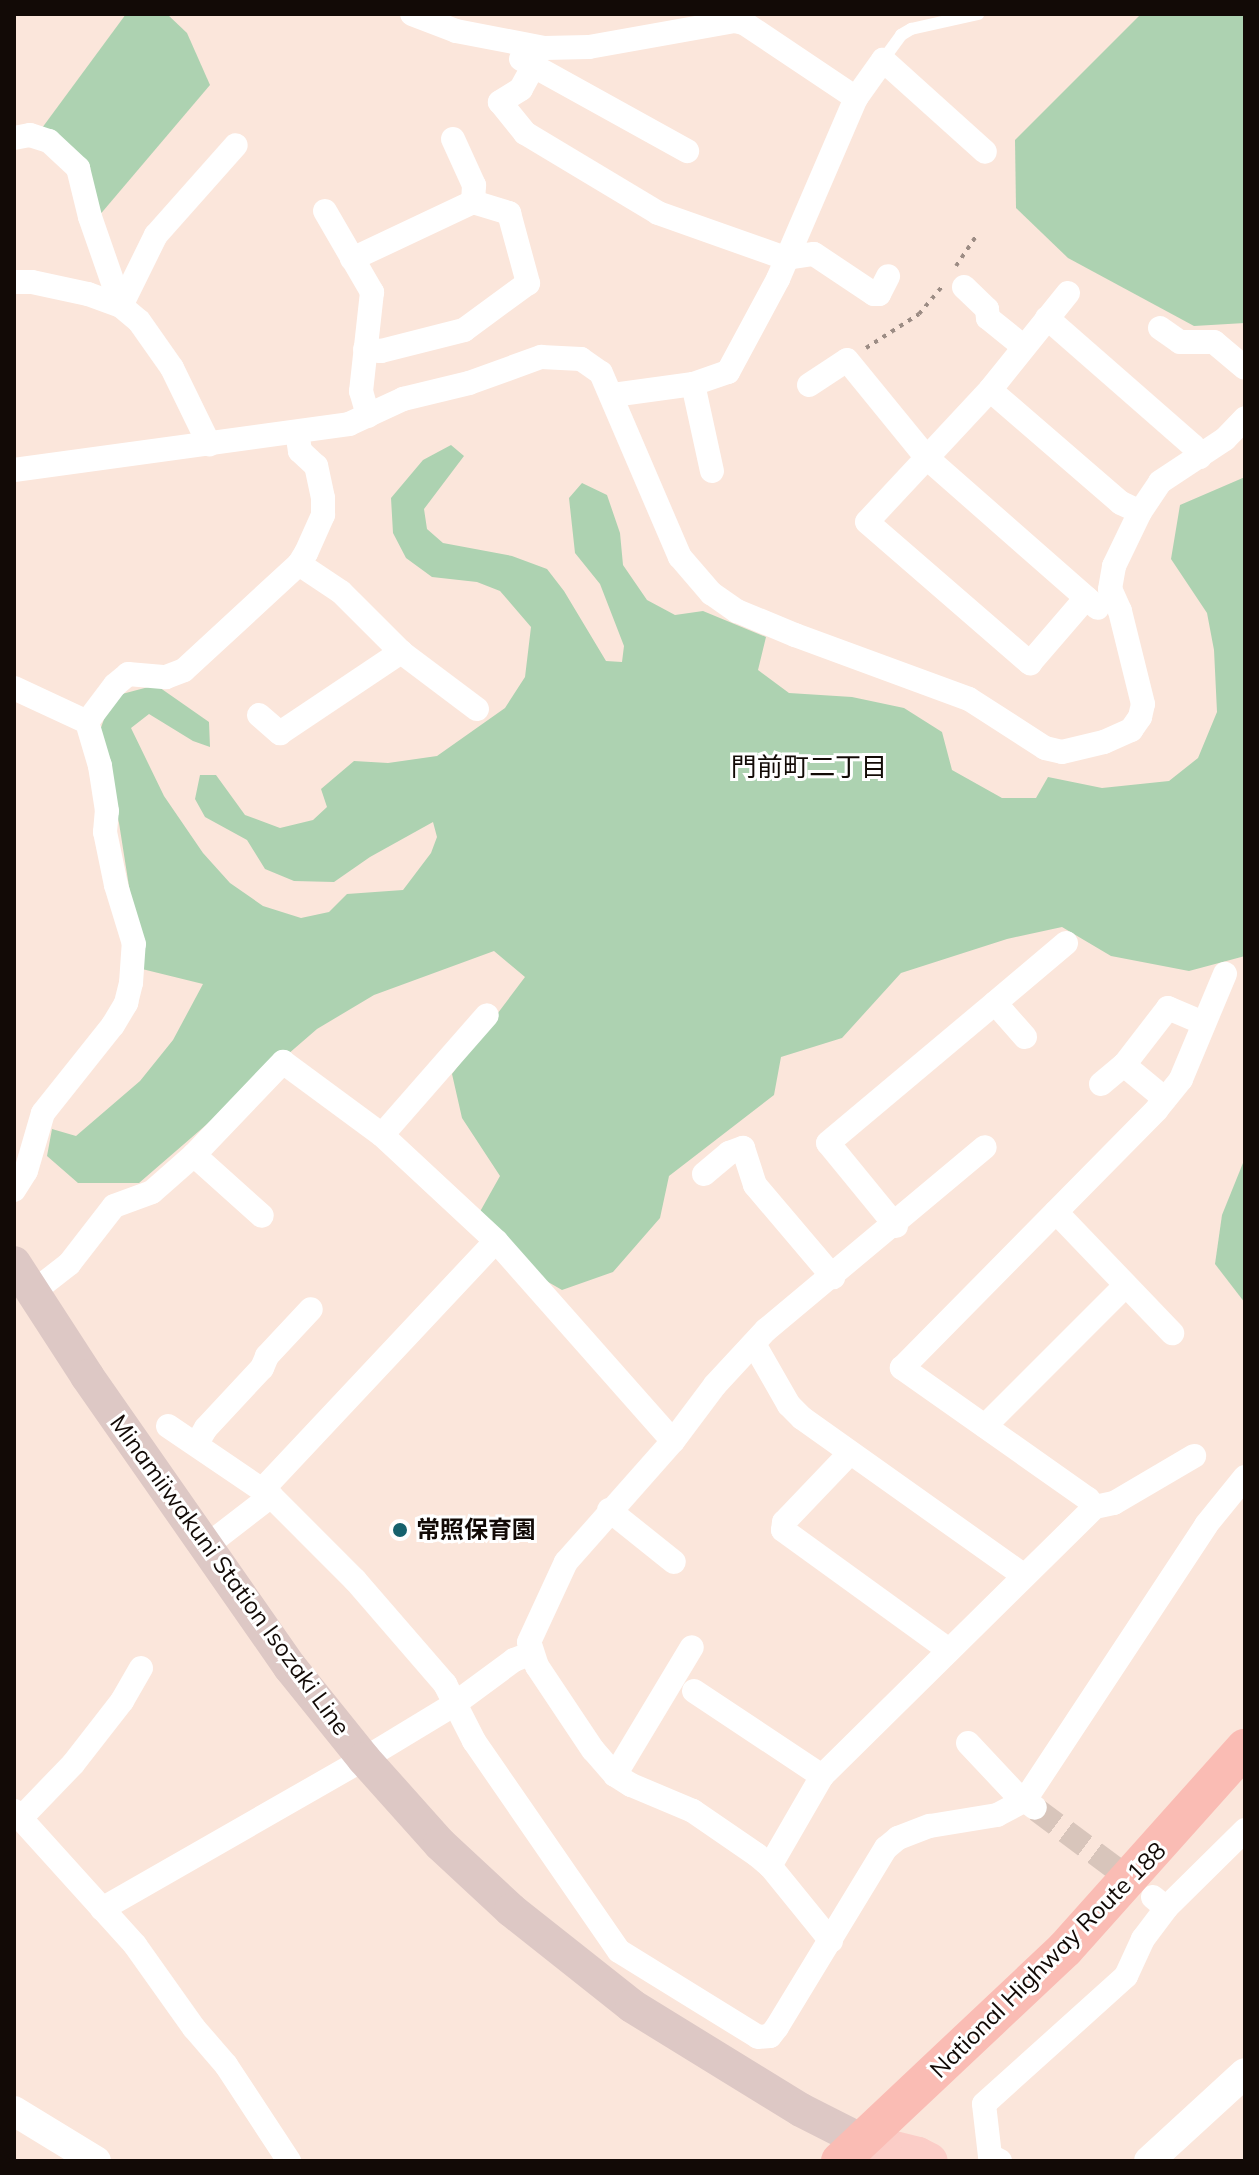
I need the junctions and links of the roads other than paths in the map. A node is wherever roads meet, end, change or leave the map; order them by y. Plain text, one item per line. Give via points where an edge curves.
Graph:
1 (412, 14) edge
2 (978, 14) edge
3 (505, 42) junction
4 (883, 60) junction
5 (533, 67) junction
6 (856, 98) junction
7 (14, 138) edge
8 (453, 139) dead end
9 (236, 145) dead end
10 (687, 151) dead end
11 (985, 152) dead end
12 (473, 202) junction
13 (325, 211) dead end
14 (785, 258) junction
15 (352, 259) junction
16 (888, 276) dead end
17 (14, 282) edge
18 (964, 287) dead end
19 (1068, 293) dead end
20 (121, 306) junction
21 (1047, 318) junction
22 (1160, 328) dead end
23 (1024, 347) junction
24 (365, 349) junction
25 (1245, 368) edge
26 (693, 384) junction
27 (809, 385) dead end
28 (990, 390) junction
29 (613, 395) junction
30 (368, 416) junction
31 (1245, 418) edge
32 (297, 432) junction
33 (209, 444) junction
34 (1200, 457) junction
35 (927, 458) junction
36 (14, 470) edge
37 (712, 471) dead end
38 (1140, 512) junction
39 (299, 564) junction
40 (1086, 598) junction
41 (1120, 611) junction
42 (401, 652) junction
43 (14, 688) edge
44 (477, 709) dead end
45 (259, 715) dead end
46 (87, 722) junction
47 (1066, 943) dead end
48 (1225, 974) dead end
49 (995, 1003) junction
50 (487, 1015) dead end
51 (1204, 1023) junction
52 (1025, 1037) dead end
53 (1124, 1065) junction
54 (1101, 1084) dead end
55 (1165, 1099) junction
56 (382, 1135) junction
57 (985, 1147) dead end
58 (194, 1155) junction
59 (704, 1174) dead end
60 (14, 1190) edge
61 (1056, 1212) junction
62 (262, 1216) dead end
63 (896, 1226) junction
64 (496, 1241) junction
65 (14, 1263) edge
66 (833, 1277) junction
67 (1126, 1285) junction
68 (33, 1292) junction
69 (311, 1309) dead end
70 (1172, 1333) dead end
71 (754, 1344) junction
72 (168, 1426) dead end
73 (985, 1426) junction
74 (673, 1441) junction
75 (197, 1443) junction
76 (850, 1453) junction
77 (1194, 1456) dead end
78 (1245, 1477) edge
79 (267, 1493) junction
80 (1095, 1507) junction
81 (609, 1510) junction
82 (205, 1547) junction
83 (674, 1562) dead end
84 (1024, 1576) junction
85 (692, 1647) dead end
86 (949, 1650) junction
87 (530, 1654) junction
88 (141, 1668) dead end
89 (694, 1691) dead end
90 (453, 1705) junction
91 (968, 1743) dead end
92 (1245, 1748) edge
93 (364, 1759) junction
94 (615, 1775) junction
95 (822, 1776) junction
96 (1031, 1805) junction
97 (18, 1814) edge
98 (1245, 1830) edge
99 (770, 1866) junction
100 (102, 1909) junction
101 (831, 1941) junction
102 (1245, 2073) edge
103 (14, 2111) edge
104 (862, 2154) edge
105 (96, 2161) edge
106 (289, 2161) edge
107 (930, 2161) edge
108 (1000, 2161) edge
109 (1149, 2161) edge

1 - 3 street
2 - 4 lane via 911,29
3 - 5 street
3 - 6 street via 589,47 735,21
4 - 6 street
4 - 11 street
5 - 10 street
5 - 14 street via 521,89 500,102 525,133 658,213
6 - 14 street
7 - 20 street via 30,135 49,141 78,168
8 - 12 street via 474,185
9 - 20 street via 156,235
12 - 15 street
12 - 24 street via 509,213 528,283 464,330 381,351
13 - 15 street
14 - 16 street via 814,254 874,294
14 - 26 street via 728,372
15 - 24 street via 372,292
17 - 20 street via 88,294
18 - 23 street via 987,309 988,318
19 - 21 street
20 - 33 street via 139,321 172,368
21 - 23 street
21 - 34 street
22 - 25 street via 1180,342 1214,342
23 - 28 street
24 - 30 street via 361,391
26 - 29 street
26 - 37 street
27 - 35 street via 847,360
28 - 35 street
28 - 38 street via 1121,503
29 - 30 street via 601,373 581,359 541,357 403,399
29 - 41 street via 680,557 711,593 737,611 795,635 969,699 1045,748 1062,752 1104,742 1131,730 1140,717 1143,704
30 - 32 street
31 - 34 street
32 - 33 street
32 - 39 street via 300,451 316,466 323,498 323,515
33 - 36 street
34 - 38 street via 1160,482
35 - 40 street
35 - 40 street via 867,522 1030,663
38 - 41 street via 1114,566 1110,589
39 - 42 street via 363,610
39 - 46 street via 184,670 166,677 128,674
40 - 41 street via 1109,612
42 - 44 street
42 - 45 street via 280,733
43 - 46 street
46 - 60 street via 100,766 116,885 134,944 131,983 113,1025 43,1113 26,1171
47 - 49 street
48 - 51 street
49 - 52 street
49 - 63 street via 828,1143
50 - 56 street
51 - 53 street via 1168,1008
51 - 55 street via 1181,1079
53 - 54 street
53 - 55 street
55 - 61 street
56 - 58 street via 283,1062
56 - 64 street
57 - 63 street
58 - 62 street
58 - 68 street via 152,1192 114,1206 69,1264
59 - 66 street via 743,1148 755,1185
61 - 67 street
61 - 73 street via 902,1368
63 - 66 street
64 - 74 street
64 - 79 street
65 - 68 main road, Minamiiwakuni Station Isozaki Line
66 - 71 street
67 - 70 street
67 - 73 street
68 - 82 main road, Minamiiwakuni Station Isozaki Line
69 - 75 street
71 - 74 street
71 - 76 street via 789,1405
72 - 75 street
73 - 80 street
74 - 81 street
75 - 79 street
76 - 84 street
76 - 86 street via 784,1522 783,1530
77 - 80 street via 1114,1503
78 - 96 street via 1206,1525
79 - 82 street
79 - 90 street via 426,1659
80 - 84 street
81 - 83 street
81 - 87 street via 566,1562 548,1594 529,1642
82 - 93 main road, Minamiiwakuni Station Isozaki Line
84 - 86 street
85 - 94 street
86 - 95 street
87 - 90 street
87 - 94 street
88 - 97 street via 73,1764
89 - 95 street
90 - 93 street
90 - 101 street via 619,1951 758,2037 770,2036 777,2027
91 - 96 street
92 - 104 highway, National Highway Route 188 via 1065,1949
93 - 100 street
93 - 104 main road, Minamiiwakuni Station Isozaki Line via 440,1844 591,1975
94 - 99 street via 693,1811
95 - 99 street
96 - 101 street via 898,1838 886,1848
97 - 100 street
98 - 108 street via 1160,1903 1126,1976 984,2104 990,2156
99 - 101 street
100 - 106 street via 226,2065
102 - 109 street
103 - 105 street
104 - 107 main road

